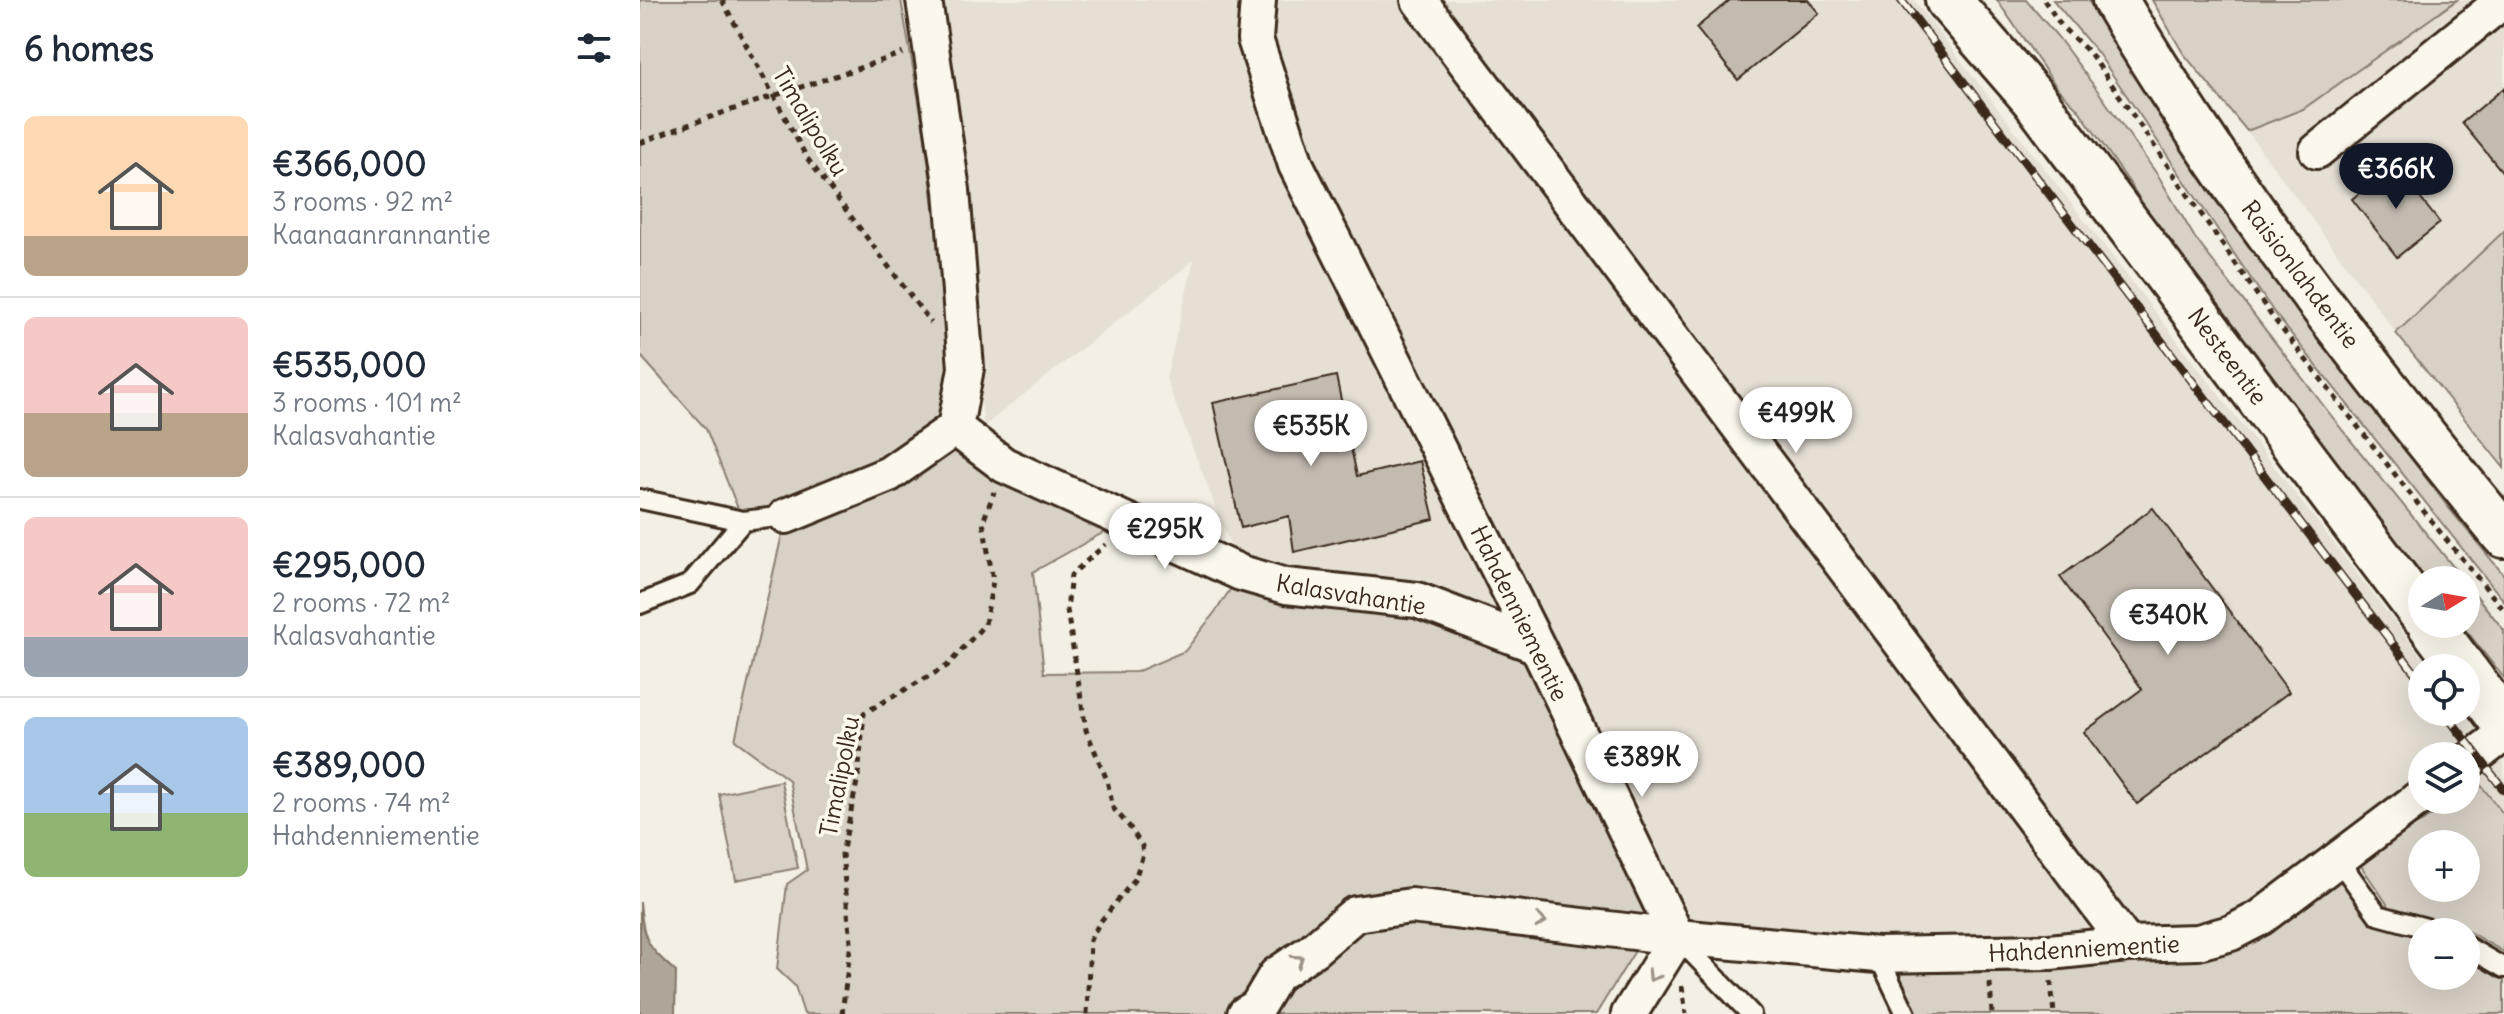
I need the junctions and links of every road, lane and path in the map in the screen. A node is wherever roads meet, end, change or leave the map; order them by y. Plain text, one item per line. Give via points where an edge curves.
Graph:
1 (722, 0) edge
2 (924, 0) edge
3 (1258, 0) edge
4 (1419, 0) edge
5 (1948, 0) edge
6 (1974, 0) edge
7 (2044, 0) edge
8 (2115, 0) edge
9 (2504, 0) edge
10 (930, 43) junction
11 (773, 96) junction
12 (2033, 98) junction
13 (640, 143) edge
14 (2317, 151) dead end
15 (966, 368) junction
16 (955, 428) junction
17 (1004, 465) junction
18 (640, 499) edge
19 (786, 516) joint
20 (743, 521) junction
21 (1129, 523) junction
22 (2504, 535) edge
23 (2408, 595) edge
24 (640, 604) edge
25 (2504, 610) edge
26 (1537, 646) junction
27 (2480, 691) edge
28 (2504, 723) edge
29 (2504, 734) edge
30 (2480, 752) edge
31 (2408, 806) edge
32 (2338, 859) junction
33 (2408, 923) edge
34 (1677, 937) junction
35 (2127, 944) junction
36 (2480, 954) edge
37 (1878, 955) junction
38 (2504, 968) edge
39 (842, 1014) edge
40 (1087, 1014) edge
41 (1245, 1014) edge
42 (1629, 1014) edge
43 (1751, 1014) edge
44 (1906, 1014) edge

1 - 11 path, Timalipolku
2 - 10 street
3 - 26 street, Hahdenniementie via 1255,39 1296,165
4 - 35 street
5 - 12 main road, Nesteentie
6 - 12 main road, Nesteentie
7 - 25 path via 2062,27 2090,53 2271,315
8 - 22 main road, Raisionlahdentie via 2166,86 2274,241
9 - 14 street
10 - 11 path
10 - 15 street via 952,190
11 - 13 path
11 - 15 path, Timalipolku via 807,158
12 - 23 main road, Nesteentie
15 - 16 street
16 - 17 street, Kalasvahantie
16 - 19 street via 889,474
17 - 21 street, Kalasvahantie
17 - 39 path, Timalipolku via 983,522 993,581 985,624 947,666 864,713 842,854 851,942
18 - 20 lane
19 - 20 lane
20 - 24 lane via 690,584
21 - 26 street, Kalasvahantie via 1256,577 1286,586 1417,600
21 - 40 path via 1071,575 1067,610 1086,730 1113,808 1143,854 1135,879 1090,940
26 - 34 street, Hahdenniementie
27 - 28 main road
29 - 30 street
31 - 32 street, Hahdenniementie
32 - 33 lane via 2378,915
32 - 35 street, Hahdenniementie via 2260,918 2231,933 2198,942
34 - 37 street, Hahdenniementie
41 -> 34 street via 1257,1007 1276,975 1355,914 1411,906
34 -> 42 street
34 - 43 lane
35 - 37 street, Hahdenniementie via 2050,952
36 - 38 lane
37 - 44 lane

